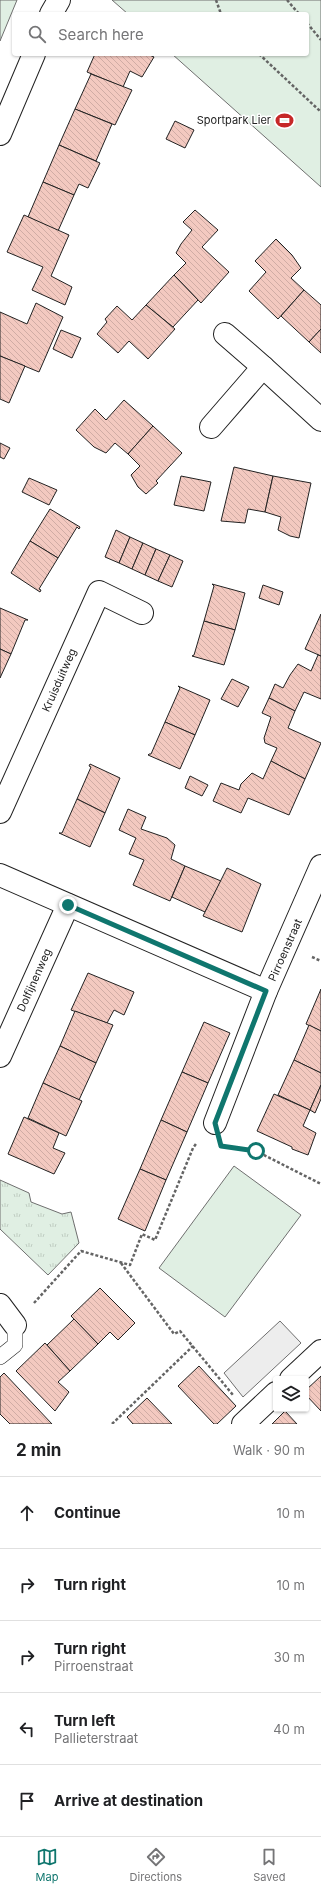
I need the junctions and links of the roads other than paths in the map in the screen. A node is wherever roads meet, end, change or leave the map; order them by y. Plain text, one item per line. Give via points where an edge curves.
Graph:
1 (43, 0) edge
2 (59, 0) edge
3 (46, 12) edge
4 (52, 12) edge
5 (33, 56) edge
6 (0, 134) edge
7 (225, 334) dead end
8 (262, 367) junction
9 (321, 420) edge
10 (211, 427) dead end
11 (142, 613) dead end
12 (0, 812) edge
13 (321, 866) edge
14 (0, 875) edge
15 (68, 905) junction
16 (266, 991) junction
17 (0, 1056) edge
18 (215, 1123) road end
19 (0, 1305) edge
20 (15, 1324) joint
21 (321, 1351) edge
22 (0, 1357) edge
23 (294, 1376) edge
24 (273, 1396) edge
25 (247, 1420) edge

1 - 3 street
2 - 4 street
5 - 6 street
7 - 8 street
8 - 9 street
8 - 10 street
11 - 12 street, Kruisduitweg via 99,592
13 - 16 street, Pirroenstraat
14 - 15 street
15 - 16 street
15 - 17 street, Dolfijnenweg
16 - 18 street, Pirroenstraat
19 - 20 street
20 - 22 lane via 15,1344
21 - 23 street
24 - 25 street

